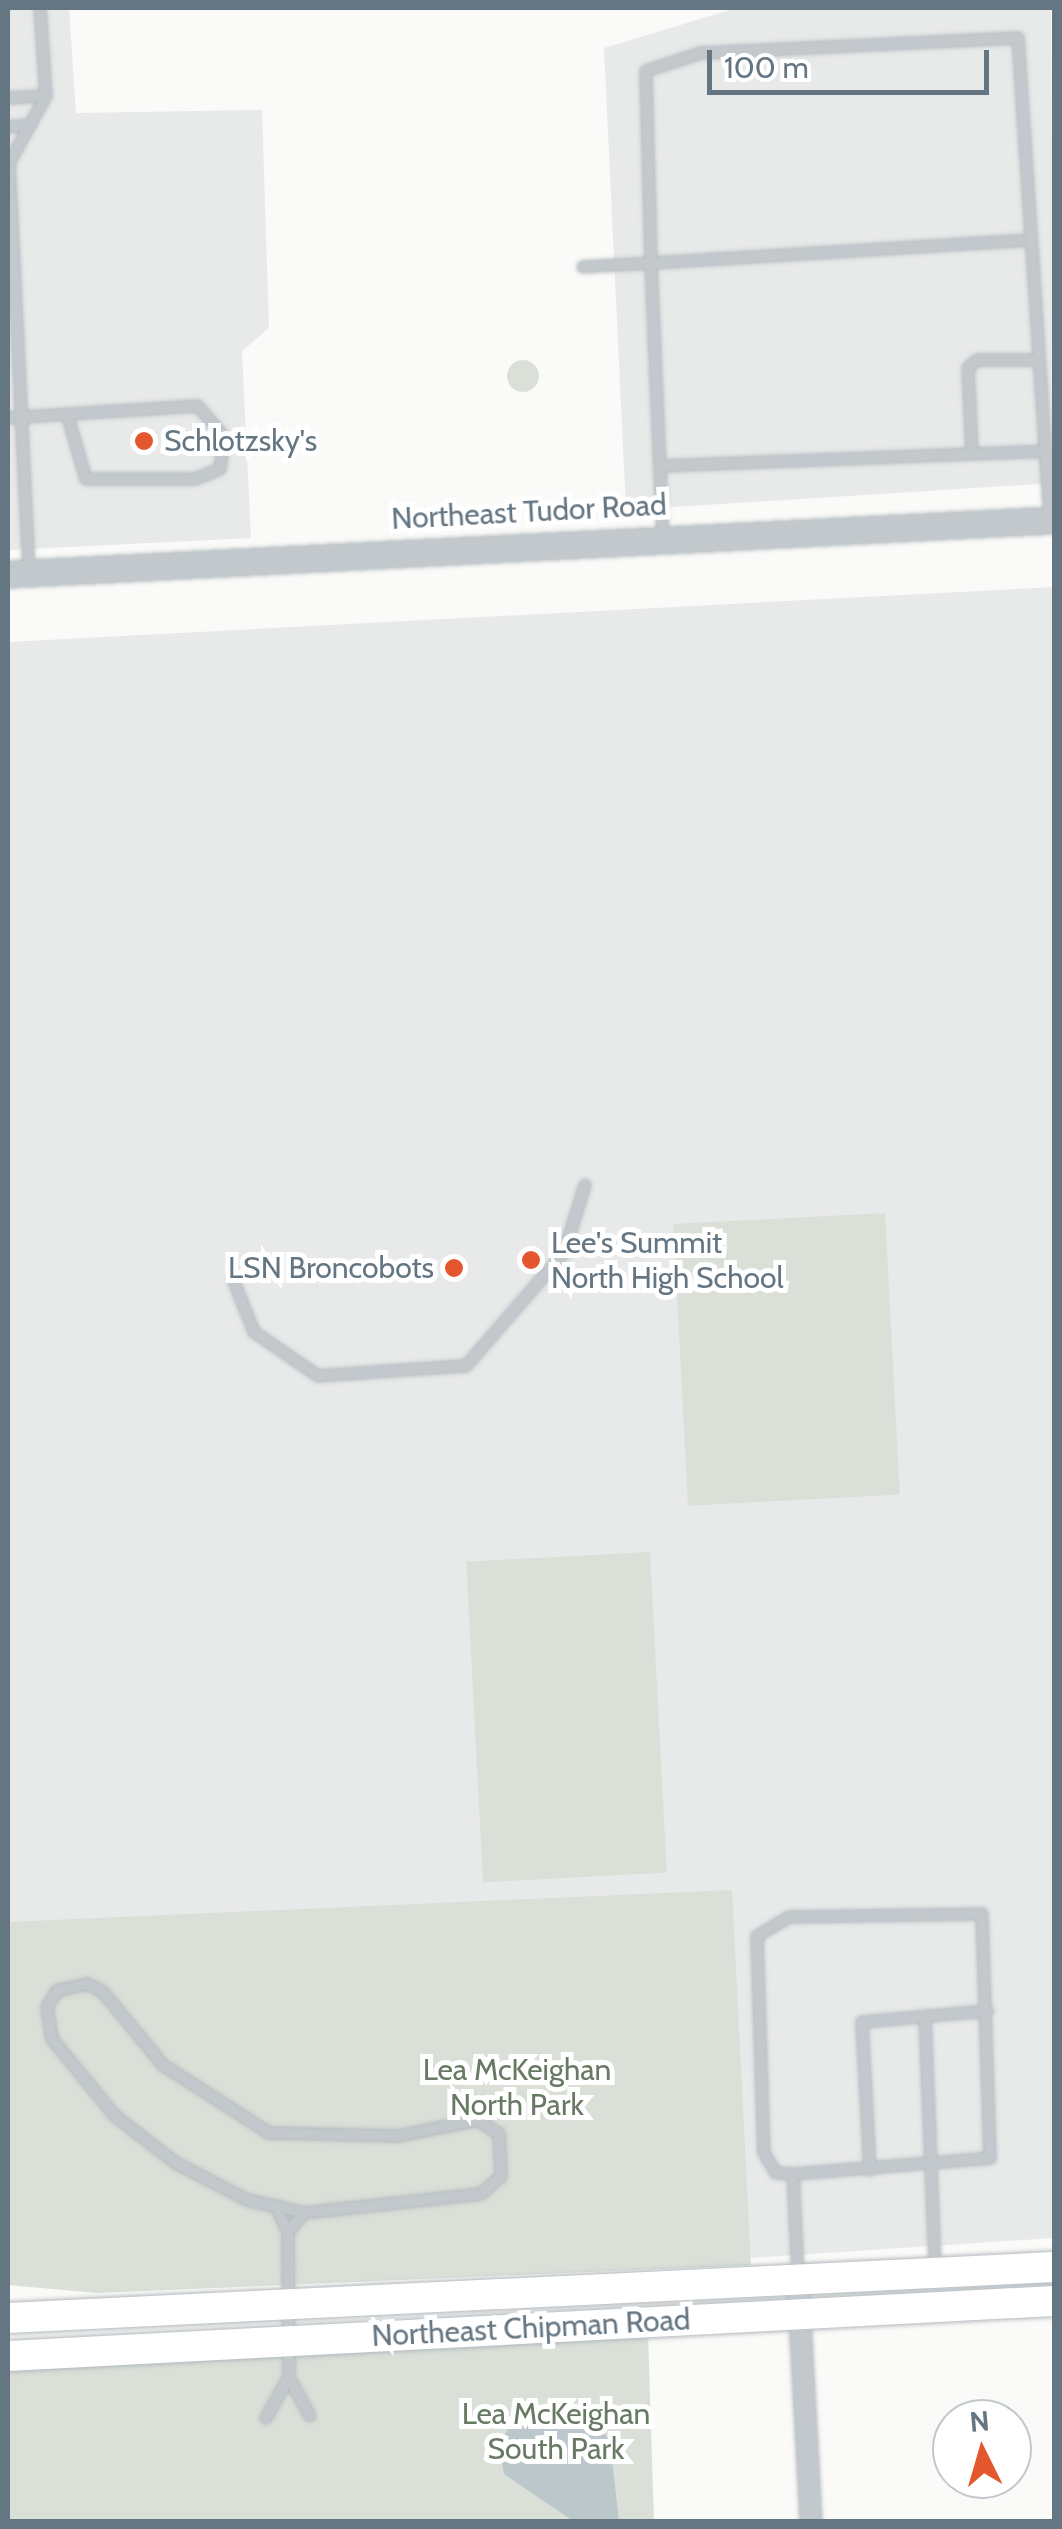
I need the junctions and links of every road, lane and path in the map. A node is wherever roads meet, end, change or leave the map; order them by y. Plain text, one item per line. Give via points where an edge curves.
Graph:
1 (40, 8) edge
2 (46, 96) junction
3 (8, 98) edge
4 (30, 126) junction
5 (8, 127) edge
6 (8, 173) edge
7 (1032, 240) junction
8 (651, 263) junction
9 (583, 267) dead end
10 (1039, 360) junction
11 (67, 414) junction
12 (14, 418) edge
13 (1045, 451) junction
14 (972, 454) junction
15 (660, 466) junction
16 (1052, 520) edge
17 (663, 538) junction
18 (18, 573) edge
19 (585, 1185) dead end
20 (233, 1279) dead end
21 (988, 2011) junction
22 (924, 2016) junction
23 (930, 2166) junction
24 (870, 2170) junction
25 (793, 2174) junction
26 (276, 2206) junction
27 (304, 2213) junction
28 (288, 2232) junction
29 (1054, 2267) edge
30 (935, 2274) junction
31 (798, 2281) junction
32 (1054, 2301) edge
33 (283, 2305) junction
34 (800, 2314) junction
35 (8, 2318) edge
36 (287, 2341) junction
37 (8, 2356) edge
38 (288, 2377) junction
39 (310, 2416) dead end
40 (266, 2418) dead end
41 (811, 2522) edge

1 - 2 lane
2 - 3 lane
2 - 4 lane
4 - 5 lane
4 - 6 lane
6 - 12 lane
7 - 8 lane
7 - 8 lane via 1018,38 701,53 646,71
7 - 10 lane
8 - 9 lane
8 - 15 lane
10 - 13 lane
10 - 14 lane via 977,360 968,368
11 - 11 lane via 198,406 224,437 220,470 195,480 86,478
11 - 12 lane
12 - 18 lane
13 - 14 lane
13 - 16 lane
14 - 15 lane
15 - 17 lane
16 - 17 street, Northeast Tudor Road
17 - 18 street, Northeast Tudor Road
19 - 20 lane via 564,1253 466,1366 318,1376 254,1332
21 - 22 lane
21 - 23 lane via 994,2150 975,2163
21 - 25 lane via 985,1928 970,1910 788,1917 763,1928 755,1952 764,2153 776,2173
22 - 23 lane
22 - 24 lane via 862,2022
23 - 24 lane
23 - 30 lane
24 - 25 lane
25 - 31 lane
26 - 27 lane
26 - 27 lane via 176,2163 115,2116 52,2039 47,2007 57,1991 87,1984 103,1992 190,2088 269,2133 398,2136 478,2120 499,2134 502,2176 480,2194
26 - 28 lane
27 - 28 lane
28 - 33 lane
29 - 30 main road, Northeast Chipman Road
30 - 31 main road, Northeast Chipman Road
31 - 33 main road, Northeast Chipman Road
31 - 34 street
32 - 34 main road, Northeast Chipman Road
33 - 35 main road, Northeast Chipman Road
33 - 36 lane
34 - 36 main road, Northeast Chipman Road
34 - 41 street
36 - 37 main road, Northeast Chipman Road
36 - 38 lane
38 - 39 lane
38 - 40 lane

